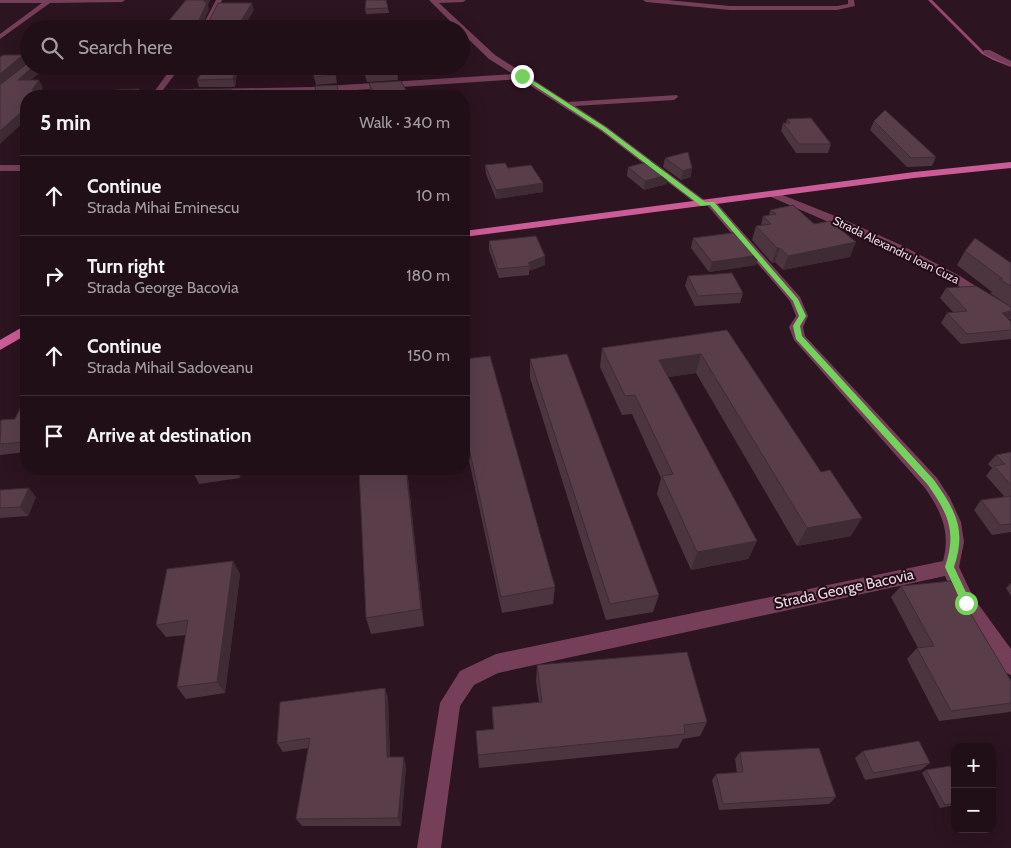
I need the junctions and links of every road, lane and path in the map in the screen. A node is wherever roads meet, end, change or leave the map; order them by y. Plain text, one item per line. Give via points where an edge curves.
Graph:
1 (122, 0) edge
2 (219, 0) edge
3 (463, 0) edge
4 (646, 0) edge
5 (851, 0) edge
6 (0, 1) edge
7 (48, 1) edge
8 (433, 1) edge
9 (23, 20) edge
10 (209, 20) edge
11 (453, 20) edge
12 (20, 22) edge
13 (0, 37) edge
14 (470, 37) edge
15 (987, 52) dead end
16 (1011, 64) edge
17 (170, 75) edge
18 (522, 76) junction
19 (160, 90) edge
20 (311, 90) edge
21 (674, 97) dead end
22 (569, 104) junction
23 (1011, 166) edge
24 (0, 168) edge
25 (20, 168) edge
26 (775, 195) junction
27 (707, 204) junction
28 (470, 233) edge
29 (1011, 314) edge
30 (20, 333) edge
31 (0, 346) edge
32 (950, 567) junction
33 (1011, 665) edge
34 (429, 848) edge

1 - 7 street
2 - 10 street
3 - 8 street
4 - 5 street via 702,7 808,9 852,6
6 - 7 street
7 - 9 street
8 - 11 street
12 - 13 street
14 - 18 street via 486,52
15 - 16 street
17 - 19 street
18 - 20 street
18 - 22 street
21 - 22 street
22 - 27 street
23 - 26 main road via 914,175
24 - 25 street
26 - 27 main road
26 - 29 street, Strada Alexandru Ioan Cuza via 928,262
27 - 28 main road
27 - 32 street via 796,300 802,316 796,326 799,337 931,483 946,504 956,534
30 - 31 main road
32 - 33 street via 966,603
32 - 34 street, Strada George Bacovia via 496,664 467,678 450,702

